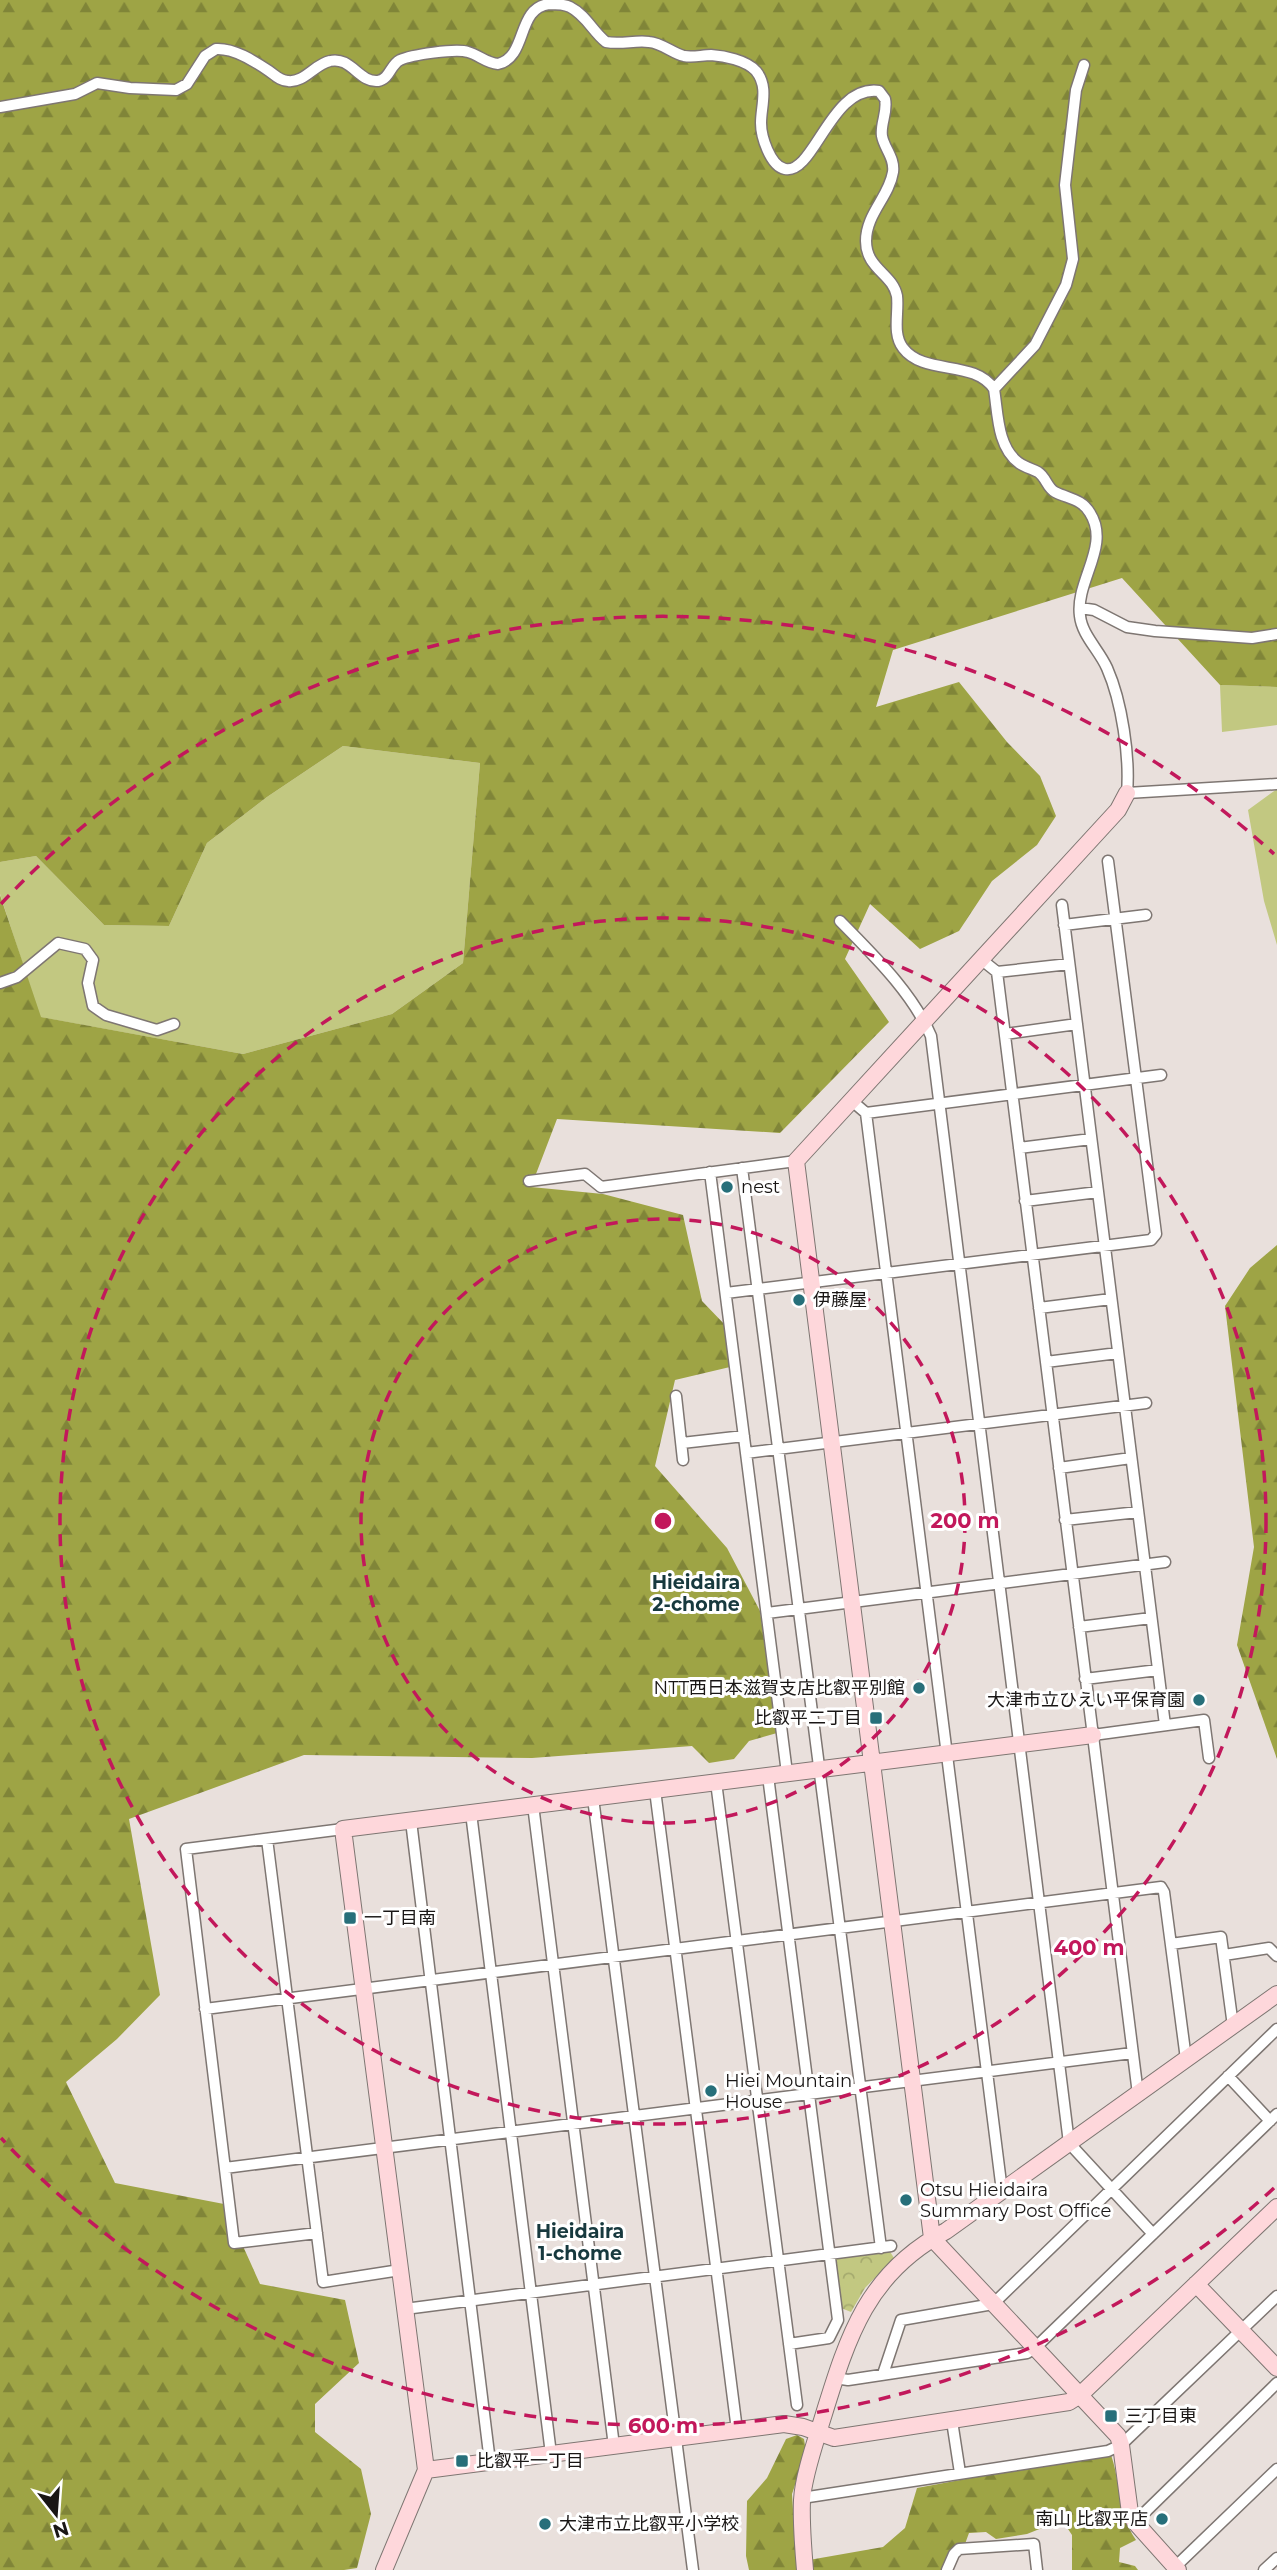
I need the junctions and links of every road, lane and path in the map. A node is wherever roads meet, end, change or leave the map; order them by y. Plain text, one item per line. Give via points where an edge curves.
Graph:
1 (1084, 65) dead end
2 (0, 107) edge
3 (994, 389) junction
4 (1080, 608) junction
5 (1277, 634) edge
6 (1277, 783) edge
7 (1127, 793) junction
8 (1108, 861) dead end
9 (1062, 905) dead end
10 (1146, 915) dead end
11 (1115, 919) junction
12 (840, 921) dead end
13 (1064, 925) junction
14 (982, 960) junction
15 (1069, 964) junction
16 (997, 972) junction
17 (0, 983) edge
18 (925, 1022) junction
19 (174, 1024) dead end
20 (1077, 1024) junction
21 (1004, 1034) junction
22 (1161, 1075) dead end
23 (1136, 1079) junction
24 (1084, 1085) junction
25 (1012, 1094) junction
26 (852, 1101) junction
27 (939, 1104) junction
28 (866, 1113) junction
29 (1091, 1139) junction
30 (1019, 1148) junction
31 (796, 1161) junction
32 (742, 1168) junction
33 (710, 1172) junction
34 (529, 1181) dead end
35 (1098, 1192) junction
36 (1026, 1201) junction
37 (1105, 1245) junction
38 (1032, 1255) junction
39 (959, 1264) junction
40 (887, 1273) junction
41 (811, 1282) junction
42 (758, 1289) junction
43 (726, 1293) junction
44 (1111, 1299) junction
45 (1039, 1308) junction
46 (1118, 1353) junction
47 (1046, 1362) junction
48 (676, 1396) dead end
49 (1146, 1403) dead end
50 (1125, 1406) junction
51 (1052, 1415) junction
52 (979, 1424) junction
53 (907, 1433) junction
54 (744, 1436) junction
55 (831, 1442) junction
56 (682, 1443) junction
57 (778, 1449) junction
58 (746, 1453) junction
59 (1131, 1458) junction
60 (684, 1460) dead end
61 (1059, 1468) junction
62 (1138, 1512) junction
63 (1065, 1520) junction
64 (1165, 1562) dead end
65 (1145, 1565) junction
66 (1072, 1574) junction
67 (999, 1583) junction
68 (927, 1592) junction
69 (851, 1602) junction
70 (799, 1609) junction
71 (767, 1613) junction
72 (1151, 1618) junction
73 (1079, 1627) junction
74 (1158, 1670) junction
75 (1086, 1679) junction
76 (1165, 1725) junction
77 (1093, 1735) junction
78 (1019, 1744) junction
79 (947, 1753) junction
80 (1209, 1758) dead end
81 (872, 1763) junction
82 (819, 1769) junction
83 (787, 1773) junction
84 (768, 1776) junction
85 (716, 1782) junction
86 (655, 1790) junction
87 (593, 1798) junction
88 (533, 1805) junction
89 (471, 1813) junction
90 (411, 1821) junction
91 (343, 1829) junction
92 (267, 1839) junction
93 (1112, 1893) junction
94 (1039, 1903) junction
95 (967, 1912) junction
96 (892, 1921) junction
97 (840, 1928) junction
98 (789, 1934) junction
99 (737, 1941) junction
100 (1171, 1944) junction
101 (676, 1949) junction
102 (1224, 1955) junction
103 (1277, 1956) edge
104 (613, 1957) junction
105 (553, 1964) junction
106 (491, 1972) junction
107 (430, 1980) junction
108 (364, 1989) junction
109 (1277, 1994) edge
110 (288, 1998) junction
111 (205, 2009) junction
112 (1233, 2026) junction
113 (1277, 2029) edge
114 (1132, 2053) junction
115 (1186, 2059) junction
116 (1059, 2062) junction
117 (987, 2071) junction
118 (1228, 2077) junction
119 (912, 2081) junction
120 (860, 2088) junction
121 (809, 2094) junction
122 (1138, 2094) junction
123 (758, 2101) junction
124 (696, 2108) junction
125 (634, 2116) junction
126 (1274, 2118) edge
127 (573, 2124) junction
128 (511, 2132) junction
129 (450, 2140) junction
130 (1069, 2143) junction
131 (384, 2148) junction
132 (308, 2158) junction
133 (225, 2168) junction
134 (1111, 2189) junction
135 (1002, 2191) junction
136 (1277, 2207) edge
137 (317, 2233) junction
138 (1153, 2234) junction
139 (932, 2238) junction
140 (830, 2254) junction
141 (778, 2261) junction
142 (717, 2269) junction
143 (400, 2270) junction
144 (655, 2276) junction
145 (593, 2284) junction
146 (1196, 2284) junction
147 (531, 2292) junction
148 (1277, 2296) edge
149 (470, 2300) junction
150 (993, 2304) junction
151 (405, 2309) junction
152 (1241, 2331) junction
153 (789, 2344) junction
154 (1035, 2348) junction
155 (1277, 2368) edge
156 (883, 2374) junction
157 (835, 2378) junction
158 (1277, 2383) edge
159 (1080, 2395) junction
160 (797, 2405) dead end
161 (953, 2420) junction
162 (737, 2430) junction
163 (817, 2434) junction
164 (676, 2438) junction
165 (1121, 2445) junction
166 (614, 2446) junction
167 (551, 2454) junction
168 (490, 2462) junction
169 (1277, 2469) edge
170 (426, 2470) junction
171 (960, 2473) junction
172 (802, 2498) junction
173 (1135, 2522) junction
174 (1277, 2557) edge
175 (1177, 2569) edge
176 (384, 2570) edge
177 (693, 2570) edge
178 (805, 2570) edge
179 (947, 2570) edge
180 (1037, 2570) edge
181 (1264, 2570) edge

1 - 3 street via 1066,163 1073,259 1066,285 1035,345
2 - 3 street via 75,94 97,83 176,90 187,84 216,49 237,53 288,81 334,60 374,81 384,79 397,61 410,57 462,51 498,64 515,52 533,12 555,4 578,12 606,42 649,42 683,56 721,57 752,67 763,90 765,140 775,162 786,169 806,158 845,104 859,94 879,90 886,99 882,138 893,171 872,214 866,241 870,261 896,292 898,341 910,356 979,376
3 - 4 street via 998,420 1010,454 1039,473 1052,492 1084,505 1097,528
4 - 5 street via 1127,627 1154,631 1252,638
4 - 7 street via 1082,626 1101,656 1115,693 1124,735
6 - 7 street
7 - 14 street via 1118,810
8 - 11 street
9 - 13 street
10 - 11 street
11 - 13 street
11 - 23 street
12 - 18 street via 883,965
13 - 15 street
14 - 16 street
14 - 18 street
15 - 16 street
15 - 20 street
16 - 21 street
17 - 19 street via 17,977 58,943 85,949 93,960 88,983 93,1006 106,1015 157,1030
18 - 26 street
18 - 27 street via 931,1036
20 - 21 street
20 - 24 street
21 - 25 street
22 - 23 street
23 - 24 street
23 - 37 street via 1156,1234 1151,1240
24 - 25 street
24 - 29 street
25 - 27 street
25 - 30 street
26 - 28 street
26 - 31 street
27 - 28 street
27 - 39 street
28 - 40 street
29 - 30 street
29 - 35 street
30 - 36 street
31 - 32 street
31 - 41 street
32 - 33 street
32 - 42 street
33 - 34 street via 601,1187 585,1174
33 - 43 street
35 - 36 street
35 - 37 street
36 - 38 street
37 - 38 street
37 - 44 street
38 - 39 street
38 - 45 street
39 - 40 street
39 - 52 street
40 - 41 street
40 - 53 street
41 - 42 street
41 - 55 street
42 - 43 street
42 - 57 street
43 - 54 street
44 - 45 street
44 - 46 street
45 - 47 street
46 - 47 street
46 - 50 street
47 - 51 street
48 - 56 street
49 - 50 street
50 - 51 street
50 - 59 street
51 - 52 street
51 - 61 street
52 - 53 street
52 - 67 street
53 - 55 street
53 - 68 street
54 - 56 street
54 - 58 street
55 - 57 street
55 - 69 street
56 - 60 street
57 - 58 street
57 - 70 street
58 - 71 street
59 - 61 street
59 - 62 street
61 - 63 street
62 - 63 street
62 - 65 street
63 - 66 street
64 - 65 street
65 - 66 street
65 - 72 street
66 - 67 street
66 - 73 street
67 - 68 street
67 - 78 street
68 - 69 street
68 - 79 street
69 - 70 street
69 - 81 street
70 - 71 street
70 - 82 street
71 - 83 street
72 - 73 street
72 - 74 street
73 - 75 street
74 - 75 street
74 - 76 street
75 - 77 street
76 - 77 street
76 - 80 street via 1204,1720
77 - 78 street
77 - 93 street
78 - 79 street
78 - 94 street
79 - 81 street
79 - 95 street
81 - 82 street
81 - 96 street
82 - 83 street
82 - 97 street
83 - 84 street
84 - 85 street
84 - 98 street
85 - 86 street
85 - 99 street
86 - 87 street
86 - 101 street
87 - 88 street
87 - 104 street
88 - 89 street
88 - 105 street
89 - 90 street
89 - 106 street
90 - 91 street
90 - 107 street
91 - 92 street
91 - 108 street
92 - 110 street
92 - 111 street via 186,1849
93 - 94 street
93 - 100 street via 1161,1887
93 - 114 street
94 - 95 street
94 - 116 street
95 - 96 street
95 - 117 street
96 - 97 street
96 - 119 street
97 - 98 street
97 - 120 street
98 - 99 street
98 - 121 street
99 - 101 street
99 - 123 street
100 - 102 street via 1221,1937
100 - 115 street
101 - 104 street
101 - 124 street
102 - 103 street via 1269,1948
102 - 112 street
104 - 105 street
104 - 125 street
105 - 106 street
105 - 127 street
106 - 107 street
106 - 128 street
107 - 108 street
107 - 129 street
108 - 110 street
108 - 131 street
109 - 112 street
110 - 111 street
110 - 132 street
111 - 133 street
112 - 115 street
113 - 118 street
114 - 116 street
114 - 122 street
115 - 122 street
116 - 117 street
116 - 130 street
117 - 119 street
117 - 135 street
118 - 126 street
118 - 134 street
119 - 120 street
119 - 139 street
120 - 121 street
120 - 140 street via 886,2247
121 - 123 street
121 - 140 street
122 - 130 street
123 - 124 street
123 - 141 street
124 - 125 street
124 - 142 street
125 - 127 street
125 - 144 street
126 - 138 street
127 - 128 street
127 - 145 street
128 - 129 street
128 - 147 street
129 - 131 street
129 - 149 street
130 - 134 street
130 - 135 street
131 - 132 street
131 - 143 street
132 - 133 street
132 - 137 street
133 - 137 street via 234,2243
134 - 138 street
134 - 150 street
135 - 139 street
136 - 146 street
137 - 143 street via 323,2281
138 - 154 street
139 - 150 street
139 - 157 street via 902,2260 878,2287 849,2340
140 - 141 street
140 - 153 street via 838,2320 829,2338
141 - 142 street
141 - 153 street
142 - 144 street
142 - 162 street
143 - 151 street
144 - 145 street
144 - 164 street
145 - 147 street
145 - 166 street
146 - 152 street
146 - 159 street
147 - 149 street
147 - 167 street
148 - 152 street
149 - 151 street
149 - 168 street
150 - 154 street
150 - 156 street via 901,2320
151 - 170 street
152 - 155 street
152 - 165 street
153 - 160 street
154 - 156 street via 1027,2353
154 - 159 street
156 - 157 street
157 - 163 street
158 - 173 street
159 - 161 street via 1056,2405
159 - 165 street
161 - 163 street via 834,2438
161 - 171 street
162 - 163 street via 784,2424
162 - 164 street
163 - 172 street
164 - 166 street
164 - 177 street
165 - 171 street via 1108,2451
165 - 173 street
166 - 167 street
167 - 168 street
168 - 170 street
169 - 175 street
170 - 176 street
171 - 172 street
172 - 178 street
173 - 175 street
174 - 181 street
179 - 180 street via 959,2549 1034,2544

